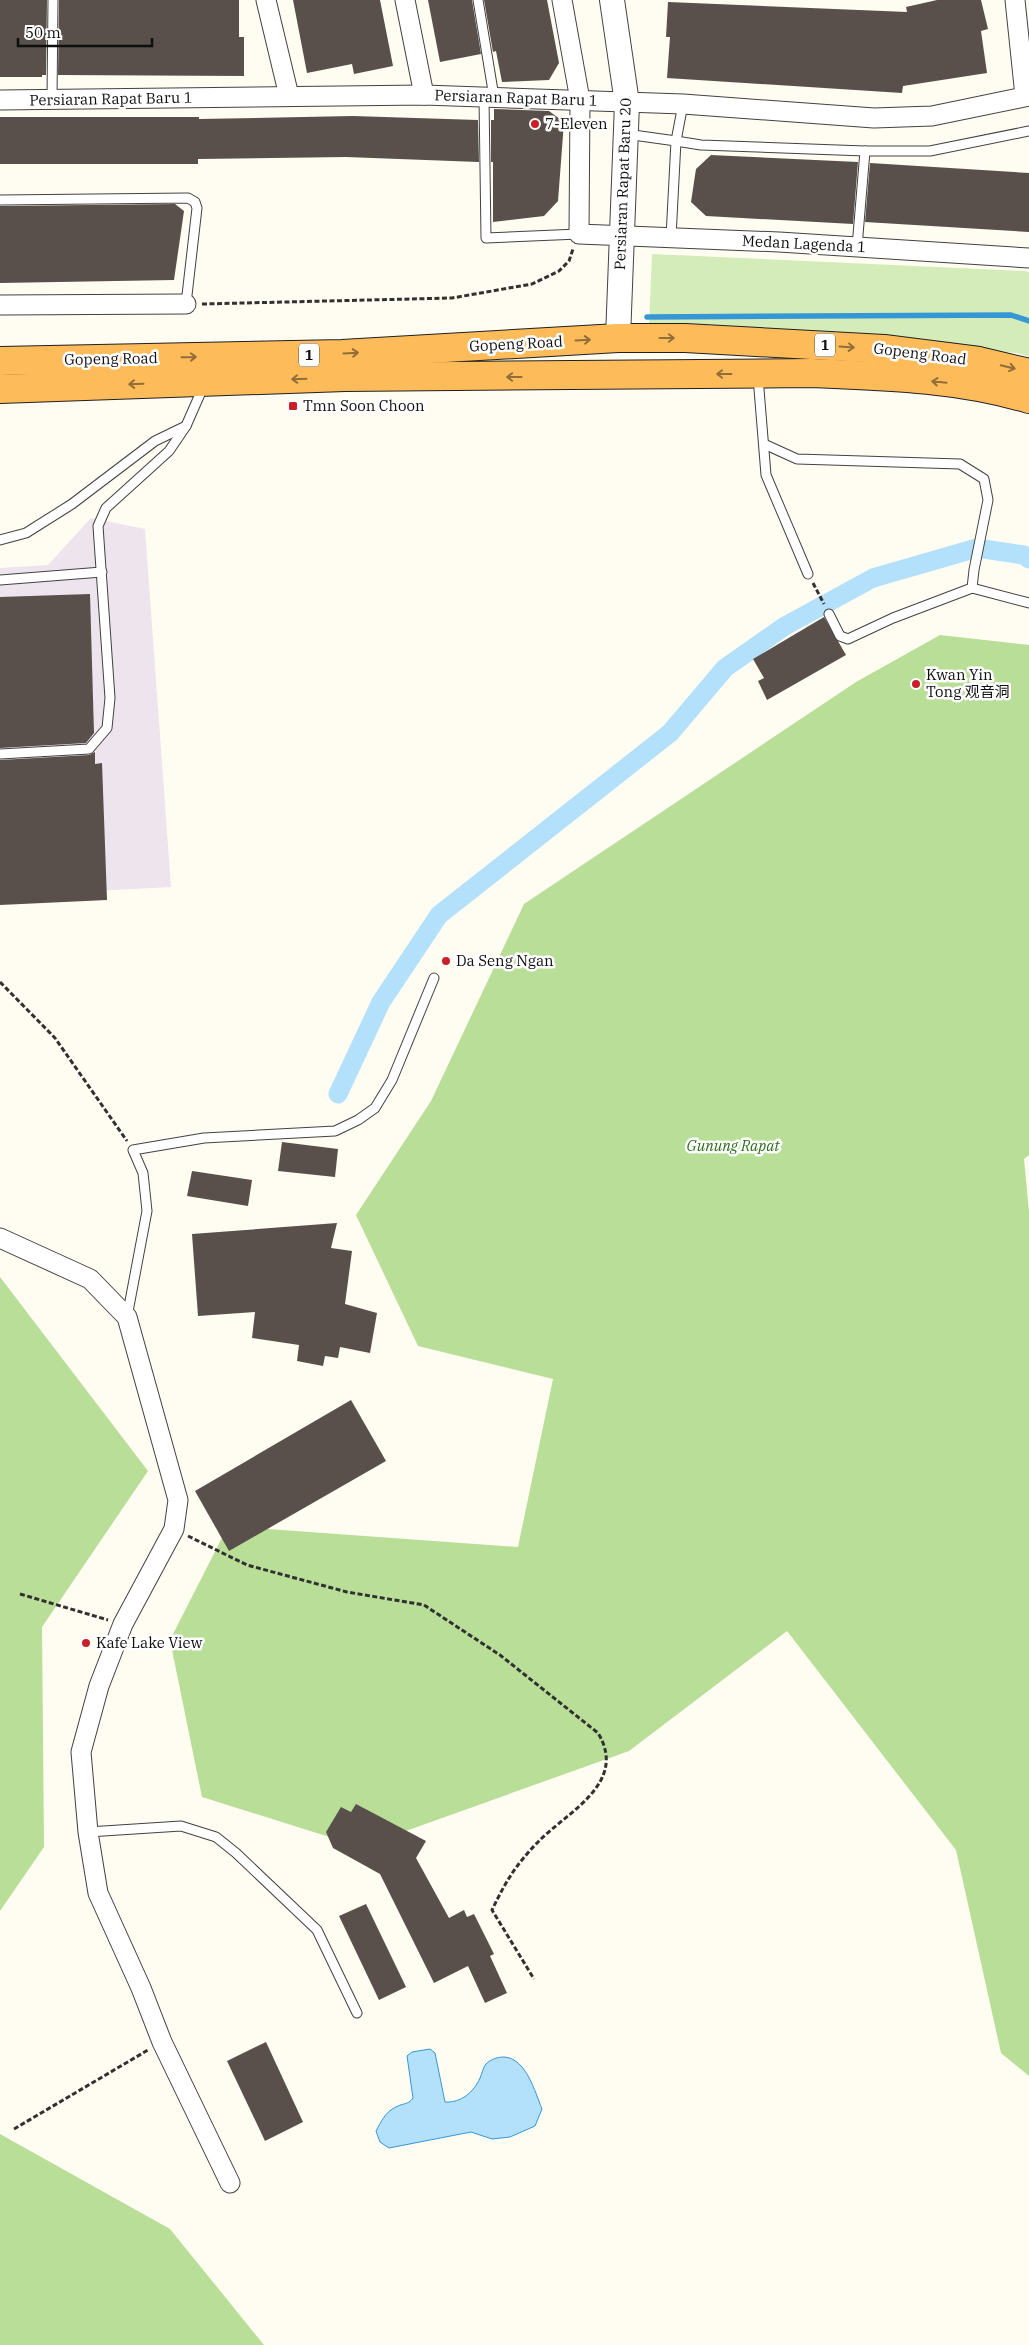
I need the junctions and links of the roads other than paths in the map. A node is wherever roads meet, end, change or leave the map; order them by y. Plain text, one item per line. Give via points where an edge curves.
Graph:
1 (53, 0) edge
2 (266, 0) edge
3 (405, 0) edge
4 (478, 0) edge
5 (562, 0) edge
6 (612, 0) edge
7 (1015, 0) edge
8 (1024, 34) edge
9 (424, 95) junction
10 (289, 96) junction
11 (1027, 96) edge
12 (489, 98) junction
13 (52, 99) junction
14 (0, 100) edge
15 (580, 100) junction
16 (627, 103) junction
17 (683, 104) junction
18 (1029, 131) edge
19 (626, 134) junction
20 (676, 141) junction
21 (865, 151) junction
22 (0, 200) edge
23 (579, 234) junction
24 (621, 236) junction
25 (671, 237) junction
26 (857, 247) junction
27 (1029, 258) edge
28 (186, 304) joint
29 (0, 305) edge
30 (618, 338) junction
31 (0, 361) edge
32 (1029, 373) edge
33 (690, 374) junction
34 (758, 374) junction
35 (546, 376) junction
36 (206, 382) junction
37 (0, 389) edge
38 (1029, 399) edge
39 (186, 426) junction
40 (764, 444) junction
41 (0, 540) edge
42 (102, 572) junction
43 (808, 574) road end
44 (0, 580) edge
45 (972, 588) junction
46 (1029, 603) edge
47 (829, 614) road end
48 (0, 754) edge
49 (434, 978) dead end
50 (0, 1238) edge
51 (127, 1317) junction
52 (88, 1832) junction
53 (357, 2013) dead end
54 (230, 2183) dead end

1 - 13 lane
2 - 10 street
3 - 9 street
4 - 12 lane
5 - 15 street
6 - 16 street, Persiaran Rapat Baru 20
7 - 8 street
8 - 11 street
9 - 10 street, Persiaran Rapat Baru 1
9 - 12 street, Persiaran Rapat Baru 1
10 - 13 street, Persiaran Rapat Baru 1
11 - 17 street, Persiaran Rapat Baru 1 via 932,116 896,118
12 - 15 street, Persiaran Rapat Baru 1
12 - 23 lane via 486,238
13 - 14 street, Persiaran Rapat Baru 1
15 - 16 street, Persiaran Rapat Baru 1
15 - 23 street
16 - 17 street, Persiaran Rapat Baru 1
16 - 19 street, Persiaran Rapat Baru 20
17 - 20 lane
18 - 21 lane via 930,151
19 - 20 lane
19 - 24 street, Persiaran Rapat Baru 20
20 - 21 lane via 701,145
20 - 25 lane
21 - 26 lane
22 - 28 lane via 188,198 197,208
23 - 24 street, Medan Lagenda 1
24 - 25 street, Medan Lagenda 1
24 - 30 street, Persiaran Rapat Baru 20
25 - 26 street, Medan Lagenda 1
26 - 27 street, Medan Lagenda 1
28 - 29 street
31 -> 30 highway, Gopeng Road / 1 via 342,354
30 -> 32 highway, Gopeng Road / 1 via 703,339 884,349 979,361
30 - 33 highway via 650,361
30 - 35 highway via 610,350 594,360
34 -> 33 highway, Gopeng Road / 1
33 - 35 highway, Gopeng Road / 1
38 -> 34 highway, Gopeng Road / 1 via 961,384 888,376
34 - 40 lane
35 -> 36 highway, Gopeng Road / 1 via 345,377
36 -> 37 highway, Gopeng Road / 1
36 - 39 lane
39 - 41 lane via 155,441 72,504 26,533
39 - 42 lane via 169,451 106,508 98,526
40 - 43 lane via 766,475
40 - 45 lane via 797,459 960,464 984,479 988,500
42 - 44 lane
42 - 48 lane via 110,698 107,728 89,749
45 - 46 lane
45 - 47 lane via 848,639 840,636
49 - 51 lane via 392,1080 375,1108 358,1120 335,1131 204,1138 133,1150 143,1173 147,1212
50 - 51 street via 90,1279
51 - 52 street via 178,1500 174,1529 123,1624 99,1686 81,1752
52 - 53 lane via 181,1826 216,1837 317,1930
52 - 54 street via 98,1893 162,2042

